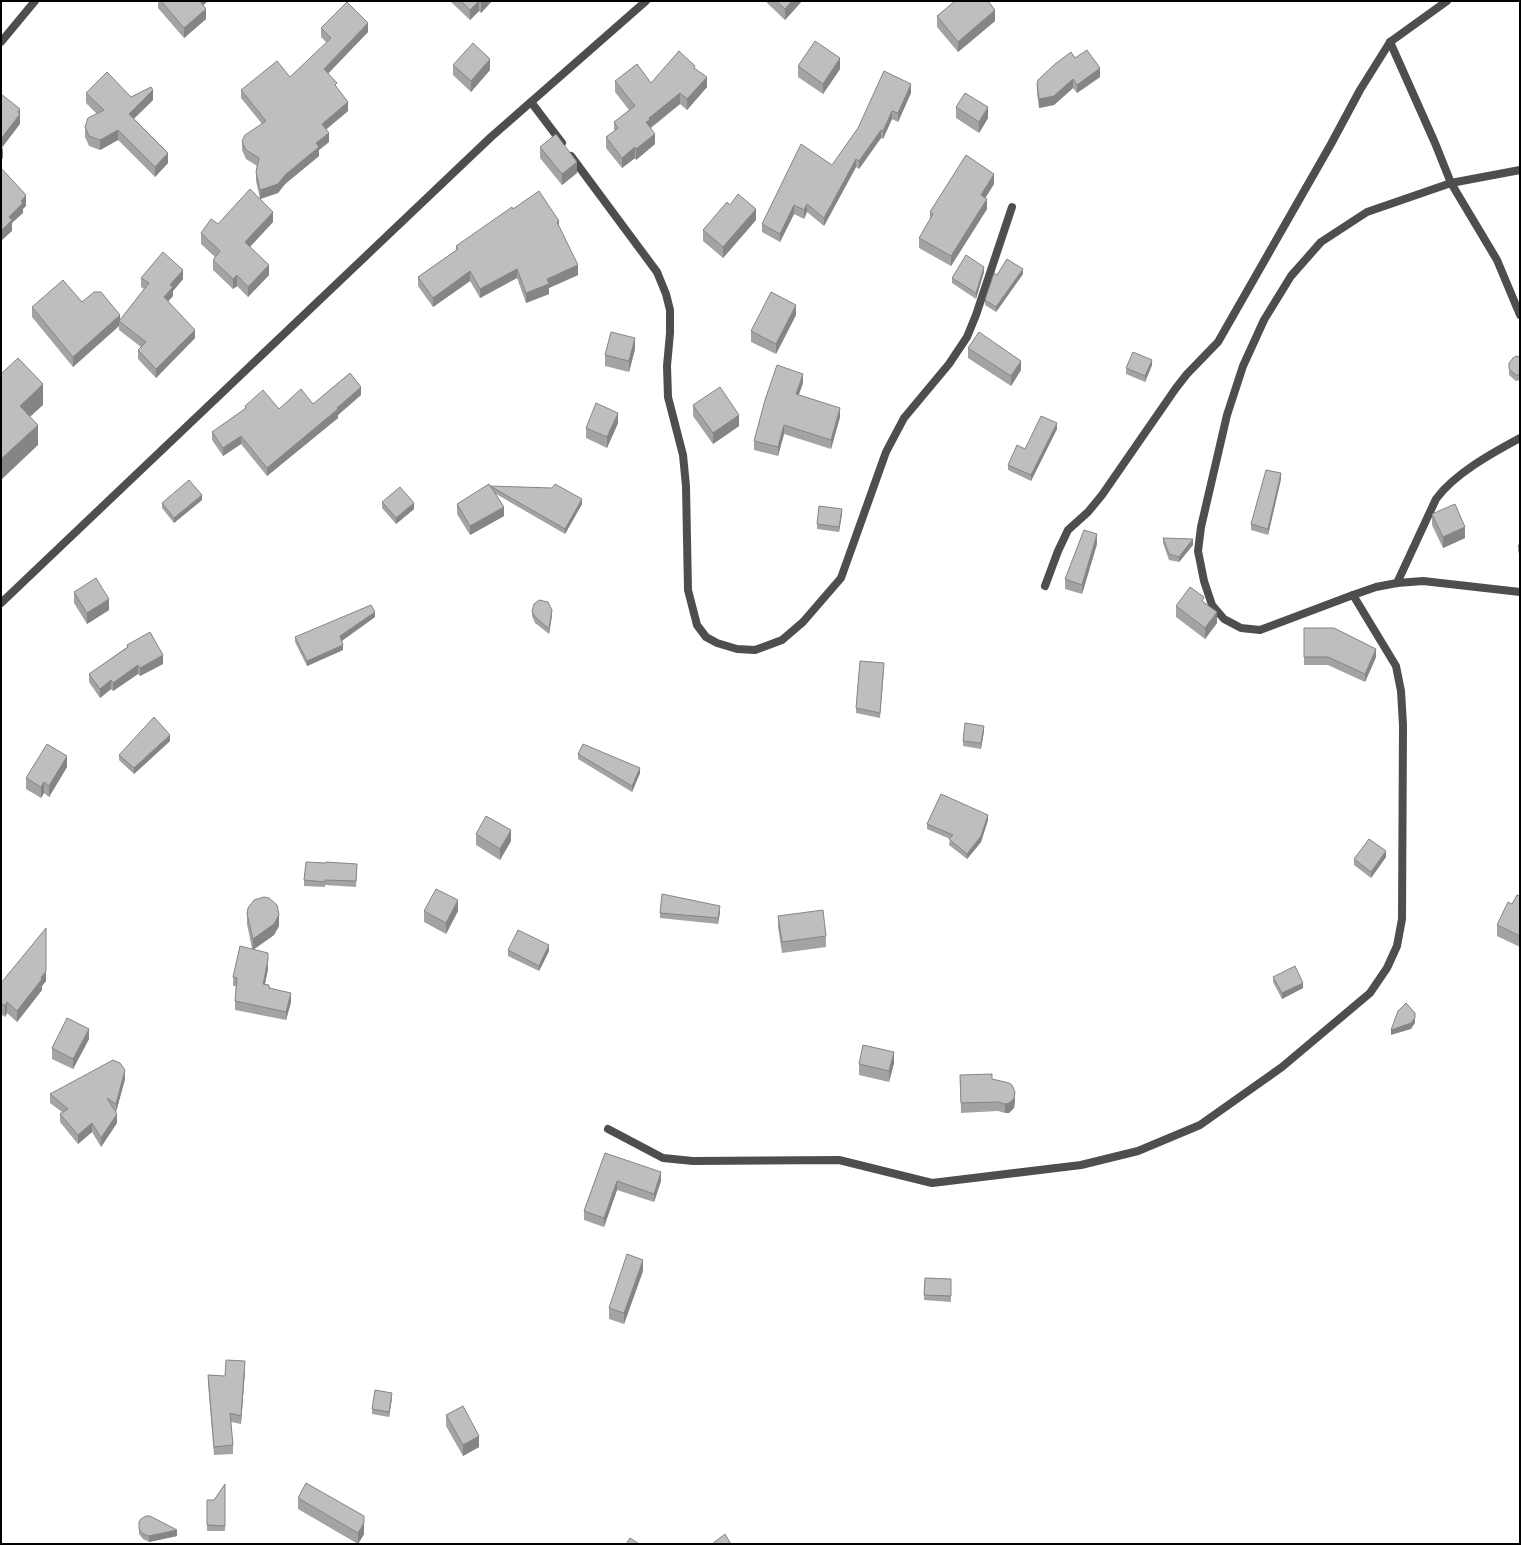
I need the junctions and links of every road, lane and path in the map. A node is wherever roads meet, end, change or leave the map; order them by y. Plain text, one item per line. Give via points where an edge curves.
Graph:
1 (35, 1) edge
2 (646, 1) edge
3 (1447, 1) edge
4 (1, 42) edge
5 (1390, 42) junction
6 (531, 102) junction
7 (1520, 170) edge
8 (1451, 183) junction
9 (1012, 207) dead end
10 (1520, 315) edge
11 (1520, 438) edge
12 (1397, 582) junction
13 (1045, 586) dead end
14 (1520, 592) edge
15 (1353, 595) junction
16 (1, 603) edge
17 (608, 1129) dead end

1 - 4 street
2 - 6 street
3 - 5 street
5 - 8 street
5 - 13 street via 1360,90 1218,342 1176,388 1102,495 1068,530
6 - 9 street via 657,272 666,294 670,310 668,397 683,455 686,486 688,590 697,625 706,637 737,649 755,650 782,640 803,622 841,578 886,452 904,418 949,364 967,337
6 - 16 street via 298,319
7 - 8 street
8 - 10 street via 1496,260
8 - 15 street via 1367,212 1321,242 1291,276 1264,320 1243,366 1227,415 1201,527 1198,551 1212,605 1224,619 1241,628 1260,630
11 - 12 street via 1443,489
12 - 14 street via 1423,581
12 - 15 street
15 - 17 street via 1396,666 1401,691 1402,919 1397,946 1387,968 1370,993 1282,1067 1200,1125 1138,1151 1081,1165 932,1183 839,1160 693,1161 663,1158

